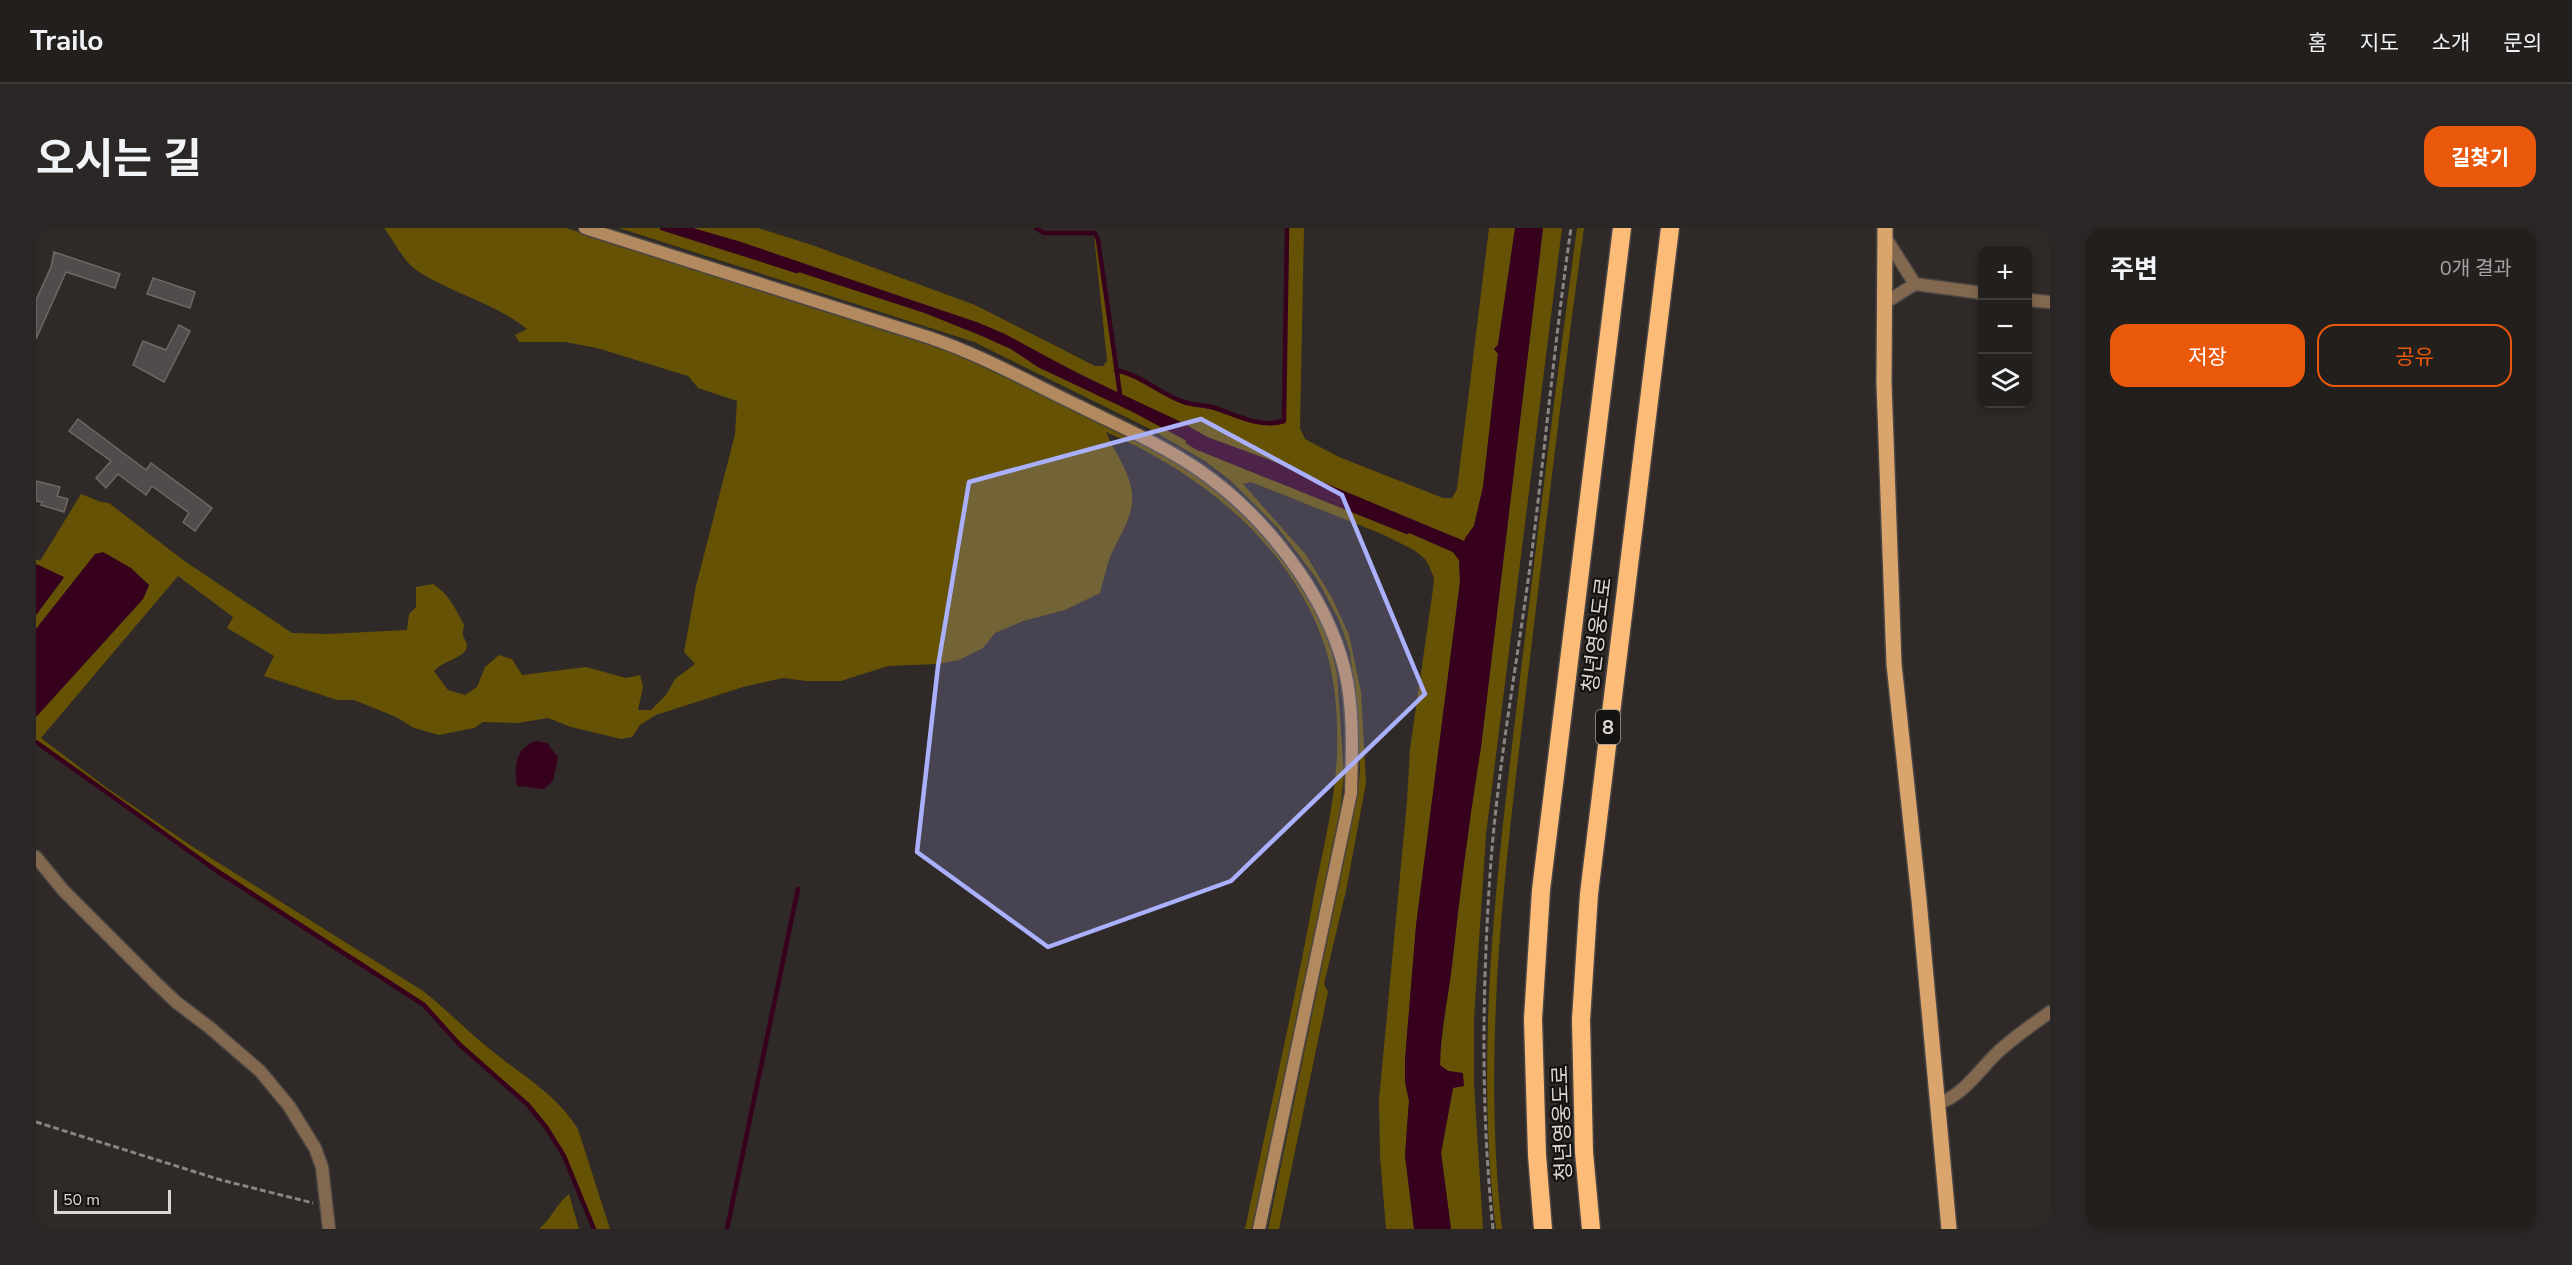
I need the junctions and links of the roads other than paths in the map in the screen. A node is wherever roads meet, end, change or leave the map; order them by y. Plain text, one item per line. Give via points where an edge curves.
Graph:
1 (585, 228) edge
2 (1622, 228) edge
3 (1670, 228) edge
4 (1885, 233) edge
5 (1915, 284) junction
6 (1978, 292) edge
7 (2032, 300) edge
8 (2050, 302) edge
9 (1883, 304) junction
10 (36, 857) edge
11 (2050, 1012) edge
12 (1938, 1103) junction
13 (328, 1229) edge
14 (1259, 1229) edge
15 (1543, 1229) edge
16 (1591, 1229) edge
17 (1949, 1229) edge

1 - 14 street via 931,338 1008,369 1199,470 1270,535 1308,585 1337,643 1345,674 1352,750 1351,793
2 - 15 highway, 청년영웅도로 via 1541,890 1533,1019
3 - 16 highway, 청년영웅도로 / 8 via 1589,894 1581,1020 1584,1152
4 - 5 street
4 - 9 main road
5 - 6 street
5 - 9 street
7 - 8 street
9 - 12 main road via 1894,664
10 - 13 street via 63,890 163,989 243,1055 289,1106 322,1167
11 - 12 street via 1998,1052 1955,1094
12 - 17 main road

